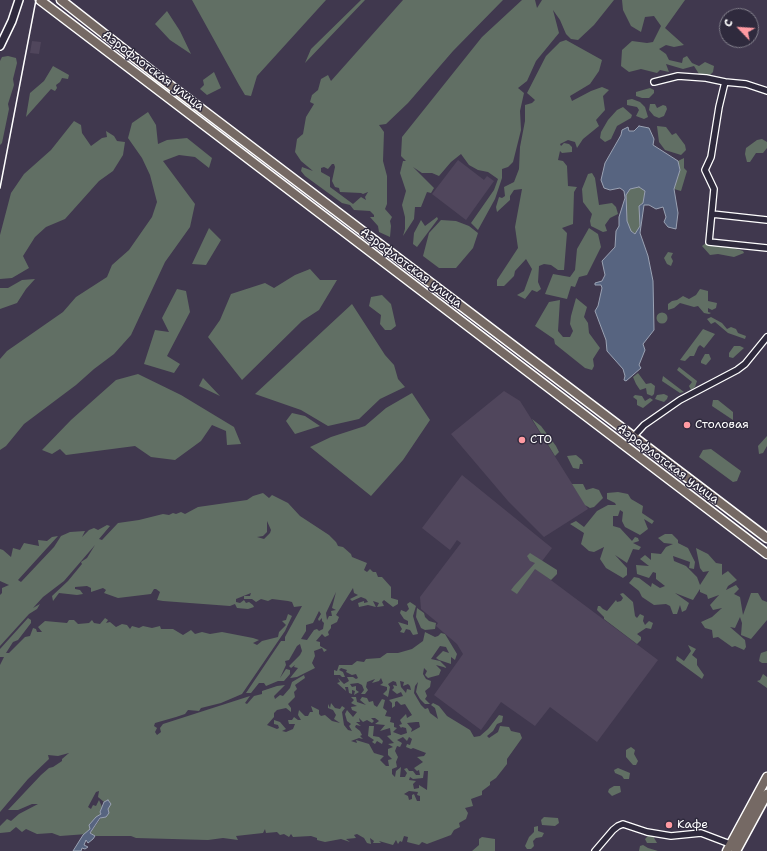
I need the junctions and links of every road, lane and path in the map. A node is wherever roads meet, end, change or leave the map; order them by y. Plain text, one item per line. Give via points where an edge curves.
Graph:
1 (19, 0) edge
2 (40, 0) edge
3 (61, 0) edge
4 (0, 46) edge
5 (654, 82) dead end
6 (726, 82) junction
7 (767, 91) edge
8 (712, 214) junction
9 (767, 220) edge
10 (767, 248) edge
11 (767, 337) edge
12 (633, 437) junction
13 (767, 538) edge
14 (767, 554) edge
15 (767, 777) edge
16 (767, 794) edge
17 (728, 848) edge
18 (595, 851) edge
19 (736, 851) edge

1 - 4 street
2 - 14 main road, Аэрофлотская улица
3 - 12 main road, Аэрофлотская улица
5 - 6 street via 678,76
6 - 7 street via 746,84
6 - 8 street via 711,157 705,170 714,189
8 - 9 street
8 - 10 street via 709,242
11 - 12 street via 737,370 680,400 644,425
12 - 13 main road, Аэрофлотская улица
15 - 17 main road
16 - 19 main road
17 - 18 street via 701,834 671,836 623,824 613,830

